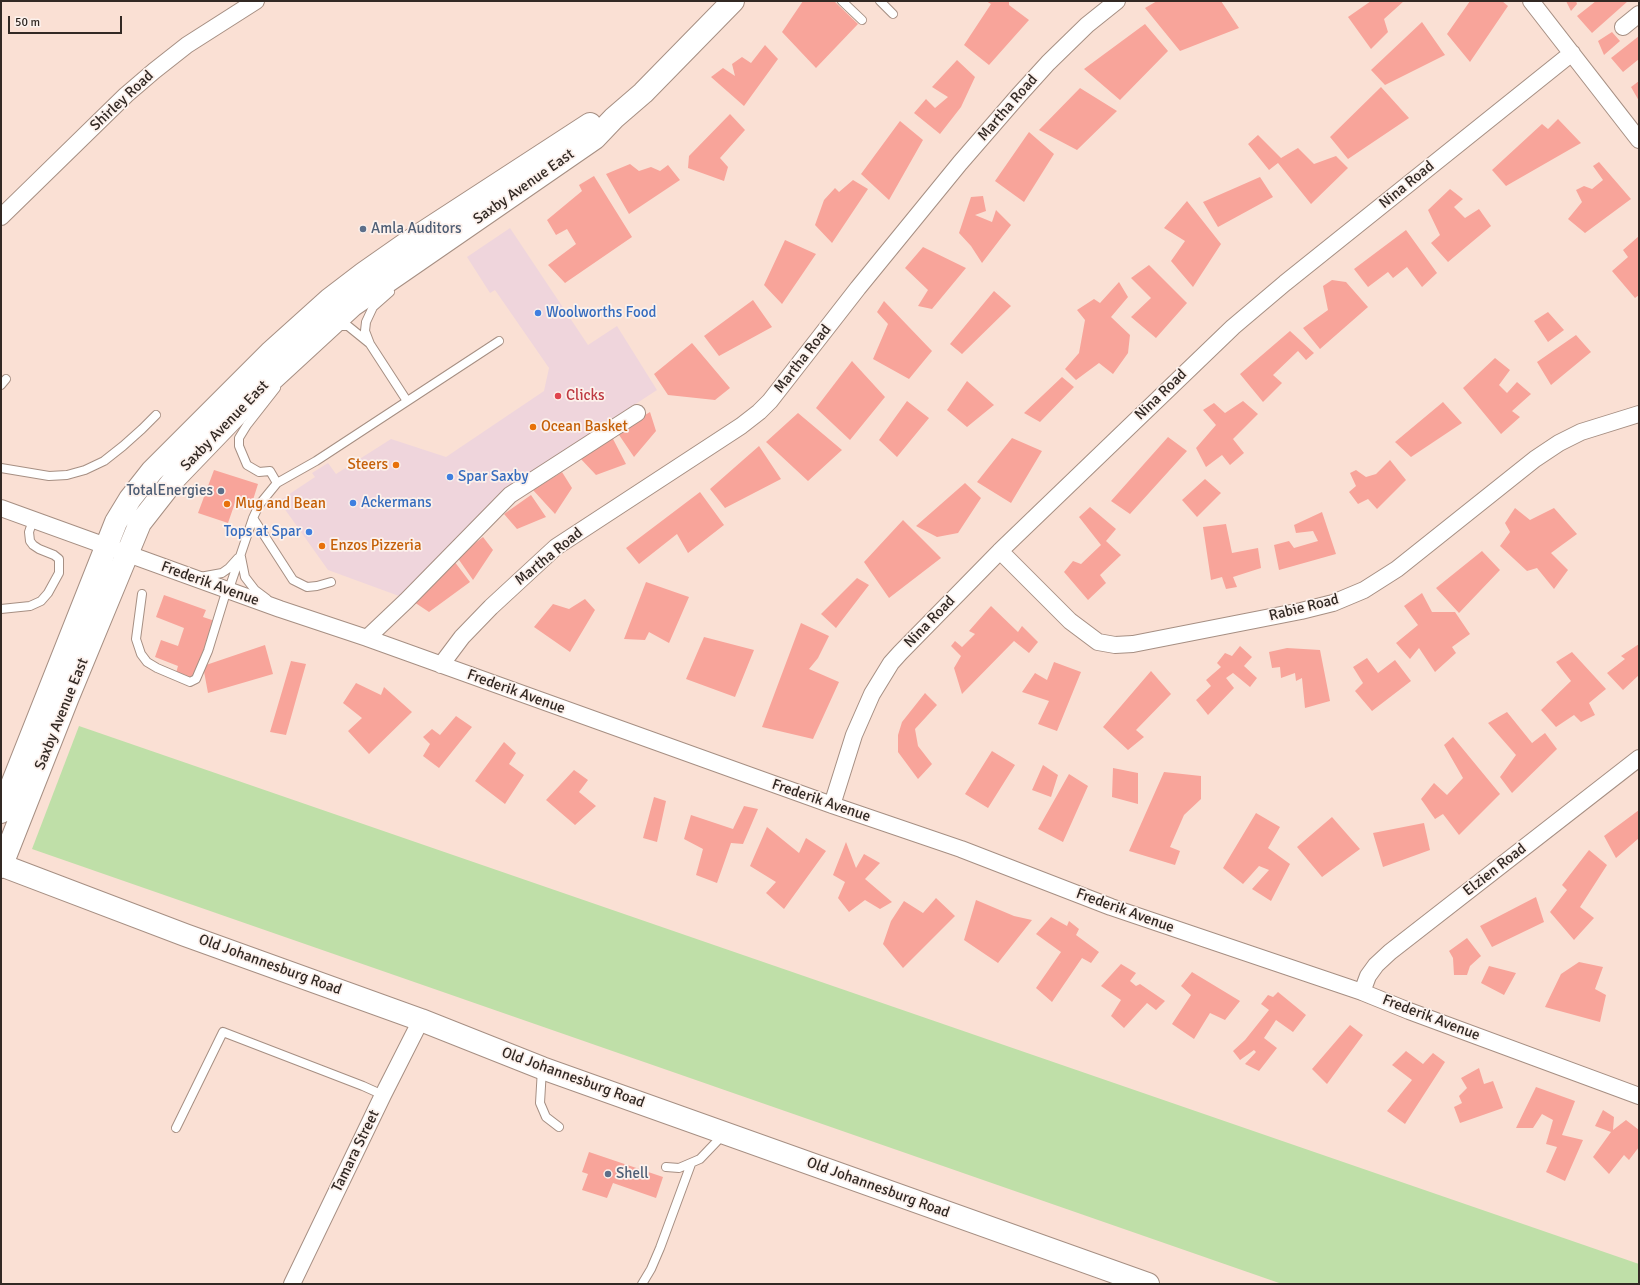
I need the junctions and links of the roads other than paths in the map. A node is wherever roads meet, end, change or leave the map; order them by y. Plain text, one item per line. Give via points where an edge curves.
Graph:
1 (256, 1) edge
2 (734, 1) edge
3 (842, 1) edge
4 (880, 1) edge
5 (1118, 1) edge
6 (1531, 1) edge
7 (892, 14) dead end
8 (1639, 14) edge
9 (862, 20) dead end
10 (1623, 27) dead end
11 (1572, 53) junction
12 (614, 118) junction
13 (1639, 140) edge
14 (1, 217) edge
15 (455, 234) junction
16 (327, 328) junction
17 (500, 341) dead end
18 (370, 344) junction
19 (289, 362) junction
20 (407, 401) junction
21 (637, 413) dead end
22 (156, 414) dead end
23 (1639, 414) edge
24 (1, 468) edge
25 (277, 483) junction
26 (1, 508) edge
27 (253, 518) junction
28 (33, 520) junction
29 (117, 550) junction
30 (1000, 551) junction
31 (242, 554) junction
32 (193, 578) junction
33 (331, 582) dead end
34 (228, 589) junction
35 (142, 594) dead end
36 (1, 609) edge
37 (280, 609) junction
38 (366, 638) junction
39 (441, 665) junction
40 (1639, 758) edge
41 (832, 805) junction
42 (1, 812) edge
43 (1, 866) edge
44 (1362, 992) junction
45 (421, 1020) junction
46 (542, 1068) junction
47 (383, 1095) junction
48 (1639, 1096) edge
49 (559, 1127) dead end
50 (176, 1128) dead end
51 (725, 1133) junction
52 (691, 1164) junction
53 (666, 1167) dead end
54 (292, 1284) edge
55 (642, 1284) edge
56 (1148, 1284) edge

1 - 14 street, Shirley Road via 187,45 154,71
2 - 12 street, Saxby Avenue East via 643,93
3 - 9 lane
4 - 7 lane
5 - 39 street, Martha Road via 1087,25 1019,95 955,169 762,408 741,426 556,547 491,607 462,637
6 - 11 street
8 - 10 street
11 - 13 street
11 - 30 street, Nina Road via 1285,282 1239,322
12 - 15 street, Saxby Avenue East via 595,138
12 - 29 street, Saxby Avenue East via 595,121 580,130 404,245 330,299 270,353 152,471 116,522
15 - 16 street, Saxby Avenue East via 353,305
15 - 18 lane via 446,245 378,302 369,313 365,331
16 - 18 lane via 348,326
16 - 19 street, Saxby Avenue East
17 - 20 lane
18 - 20 lane
19 - 25 lane via 279,384 239,438 239,446 247,465 259,472 270,471
19 - 29 street, Saxby Avenue East via 176,477
20 - 25 lane via 316,461
21 - 38 street via 510,495
22 - 24 lane via 104,461 85,470 68,475 49,476
23 - 30 street, Rabie Road via 1582,432 1559,443 1535,459 1397,569 1358,593 1333,603 1301,611 1133,644 1115,645 1098,642 1070,621
25 - 27 lane
26 - 28 street, Frederik Avenue
27 - 31 lane
27 - 33 lane via 293,580 307,587
28 - 29 street, Frederik Avenue
28 - 36 lane via 29,532 30,541 39,549 59,559 58,573 48,594 41,601 30,606
29 - 32 street, Frederik Avenue
29 - 42 street, Saxby Avenue East
29 - 43 street, Saxby Avenue East
30 - 41 street, Nina Road via 888,668 872,694 854,735
31 - 32 lane via 222,572
31 - 34 lane
31 - 37 lane via 245,577 249,583
32 - 34 street, Frederik Avenue
34 - 35 lane via 208,651 196,679 190,682 157,668 140,654 136,639
34 - 37 street, Frederik Avenue
37 - 38 street, Frederik Avenue
38 - 39 street, Frederik Avenue
39 - 41 street, Frederik Avenue
40 - 44 street, Elzien Road via 1390,952 1368,976
41 - 44 street, Frederik Avenue via 961,849 1111,907
43 - 45 street, Old Johannesburg Road
44 - 48 street, Frederik Avenue
45 - 46 street, Old Johannesburg Road
45 - 47 street, Tamara Street
46 - 49 lane via 540,1103 546,1117
46 - 51 street, Old Johannesburg Road
47 - 50 lane via 223,1032
47 - 54 street, Tamara Street
51 - 52 lane via 700,1159
51 - 56 street, Old Johannesburg Road
52 - 53 lane via 679,1168
52 - 55 lane via 660,1248

